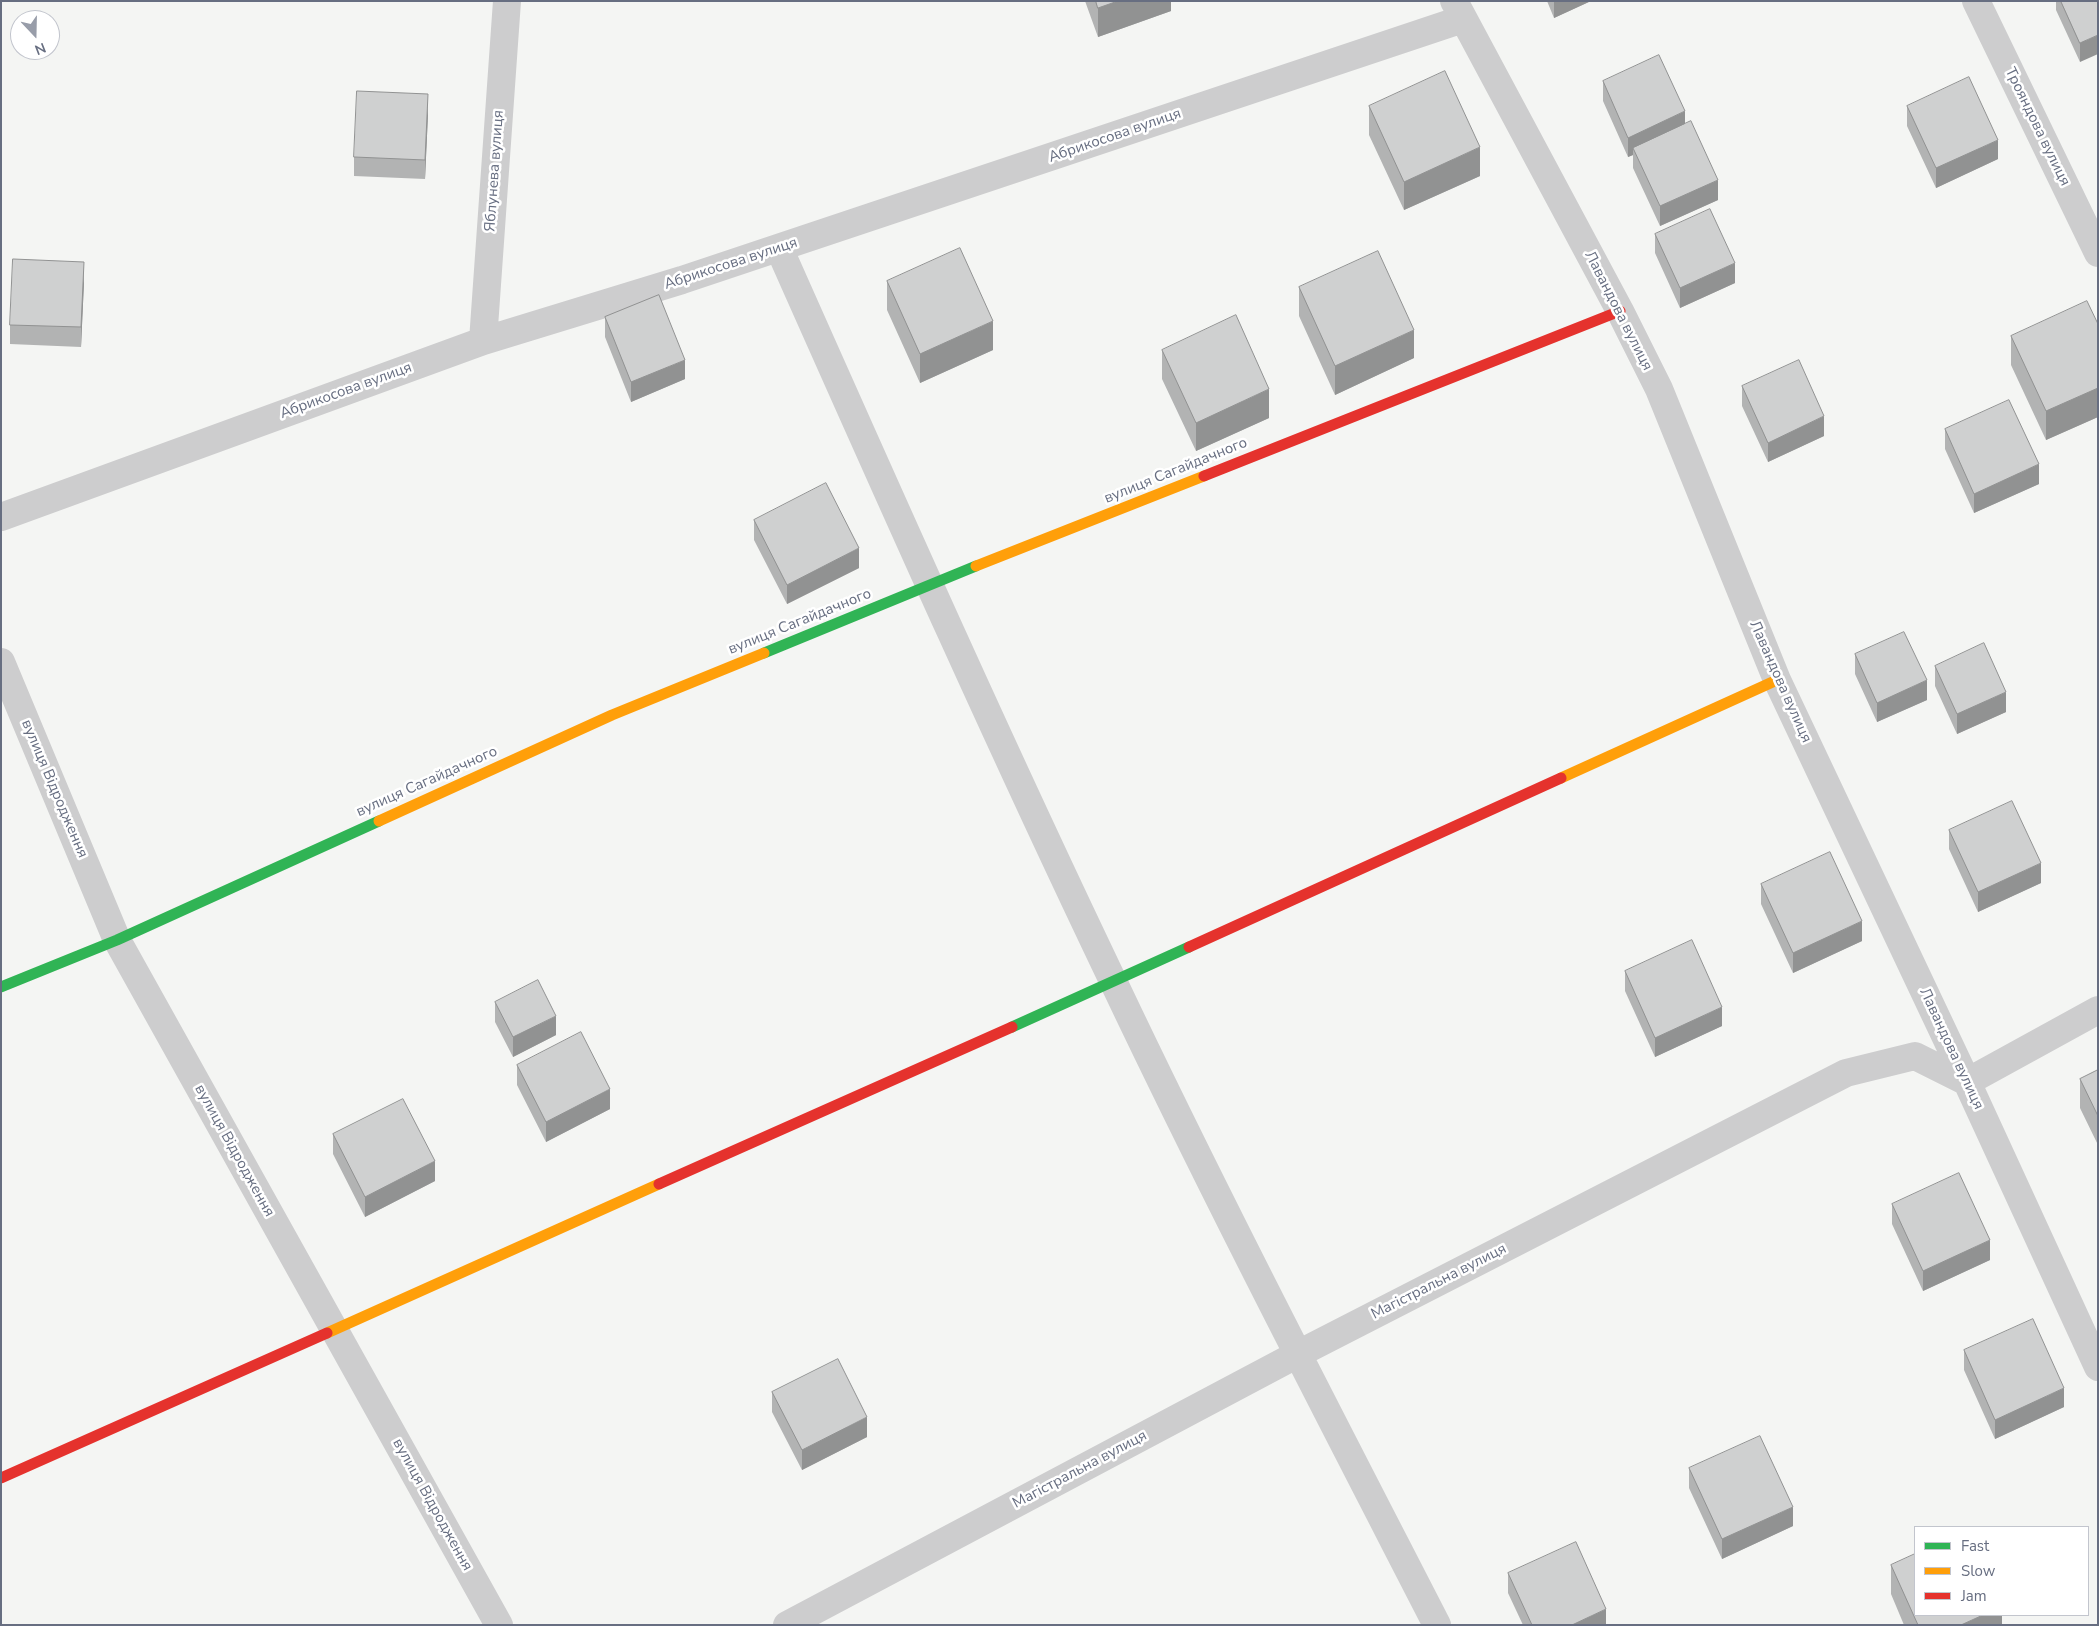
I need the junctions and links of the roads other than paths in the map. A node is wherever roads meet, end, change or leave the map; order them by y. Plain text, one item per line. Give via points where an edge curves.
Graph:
1 (507, 1) edge
2 (1976, 1) edge
3 (1459, 10) edge
4 (779, 248) junction
5 (2098, 252) edge
6 (1620, 311) junction
7 (484, 341) junction
8 (1, 517) edge
9 (929, 585) junction
10 (1, 662) edge
11 (1777, 680) junction
12 (117, 940) junction
13 (1113, 982) junction
14 (1, 986) edge
15 (2098, 1010) edge
16 (1967, 1082) junction
17 (333, 1330) junction
18 (1298, 1354) junction
19 (2098, 1367) edge
20 (1, 1478) edge
21 (499, 1625) edge
22 (787, 1625) edge
23 (1437, 1625) edge

1 - 7 street, Яблунева вулиця
2 - 5 street, Трояндова вулиця
3 - 4 street, Абрикосова вулиця
3 - 6 street, Лавандова вулиця
4 - 7 street, Абрикосова вулиця
4 - 9 street
6 - 9 street, вулиця Сагайдачного
6 - 11 street, Лавандова вулиця via 1658,390
7 - 8 street, Абрикосова вулиця
9 - 12 street, вулиця Сагайдачного via 612,715
9 - 13 street
10 - 12 street, вулиця Відродження
11 - 13 street
11 - 16 street, Лавандова вулиця
12 - 14 street, вулиця Сагайдачного
12 - 17 street, вулиця Відродження
13 - 17 street
13 - 18 street
15 - 16 street
16 - 18 street, Магістральна вулиця via 1915,1056 1846,1072
16 - 19 street, Лавандова вулиця
17 - 20 street
17 - 21 street, вулиця Відродження
18 - 22 street, Магістральна вулиця
18 - 23 street

